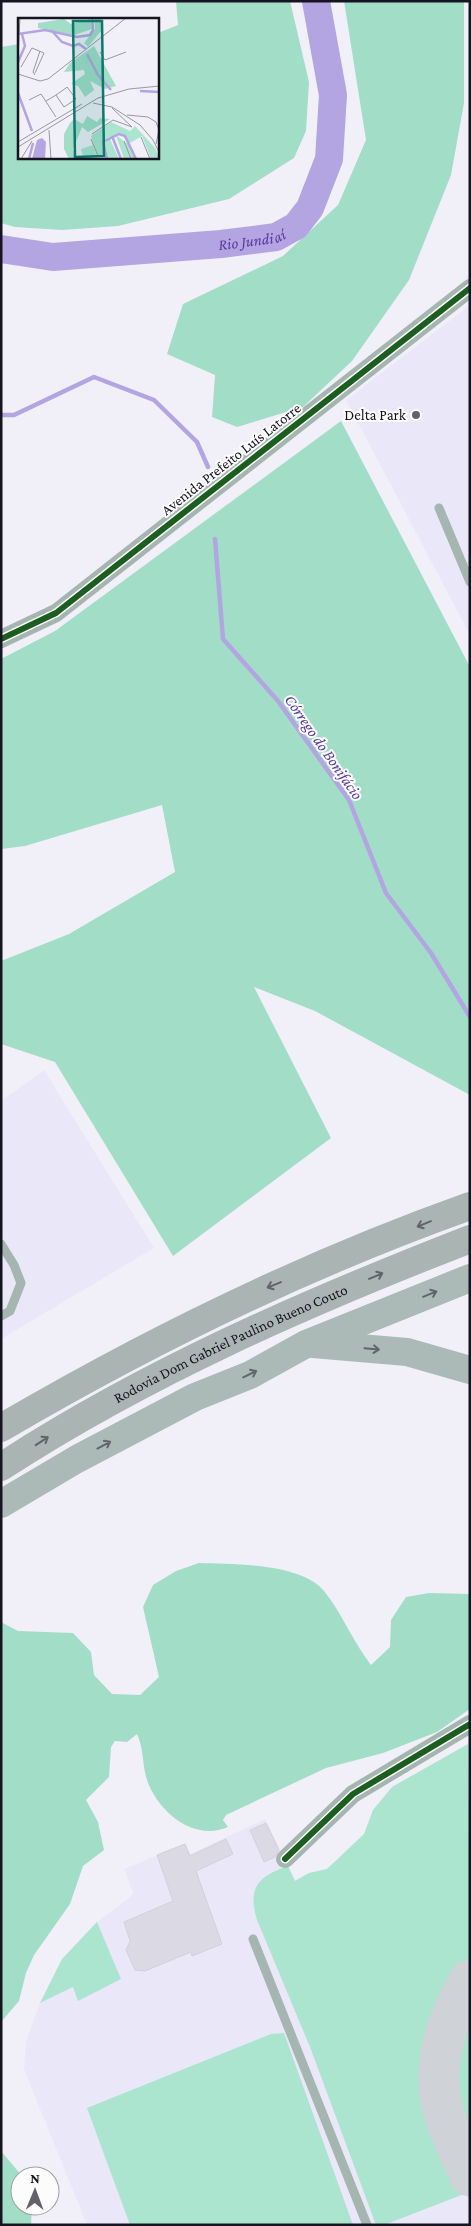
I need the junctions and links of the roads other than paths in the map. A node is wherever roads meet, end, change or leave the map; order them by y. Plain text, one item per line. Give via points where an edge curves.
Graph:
1 (470, 288) edge
2 (439, 508) dead end
3 (470, 582) edge
4 (1, 639) edge
5 (470, 1206) edge
6 (470, 1239) edge
7 (1, 1244) edge
8 (470, 1278) edge
9 (1, 1316) edge
10 (306, 1344) junction
11 (126, 1359) junction
12 (470, 1370) edge
13 (1, 1416) edge
14 (1, 1428) edge
15 (1, 1467) edge
16 (1, 1504) edge
17 (470, 1724) edge
18 (285, 1859) dead end
19 (253, 1939) dead end
20 (367, 2225) edge

1 - 4 street, Avenida Prefeito Luís Latorre via 56,613
2 - 3 lane
5 -> 11 highway, Rodovia Dom Gabriel Paulino Bueno Couto via 261,1290
15 -> 6 highway, Rodovia Dom Gabriel Paulino Bueno Couto via 63,1427 178,1366 284,1316
7 - 9 lane via 21,1283 10,1311
10 -> 8 main road
10 -> 12 main road via 407,1352
16 -> 10 main road via 85,1454 195,1397 250,1375
11 - 13 main road
11 - 14 highway, Rodovia Dom Gabriel Paulino Bueno Couto
17 - 18 street via 353,1794
19 - 20 lane

